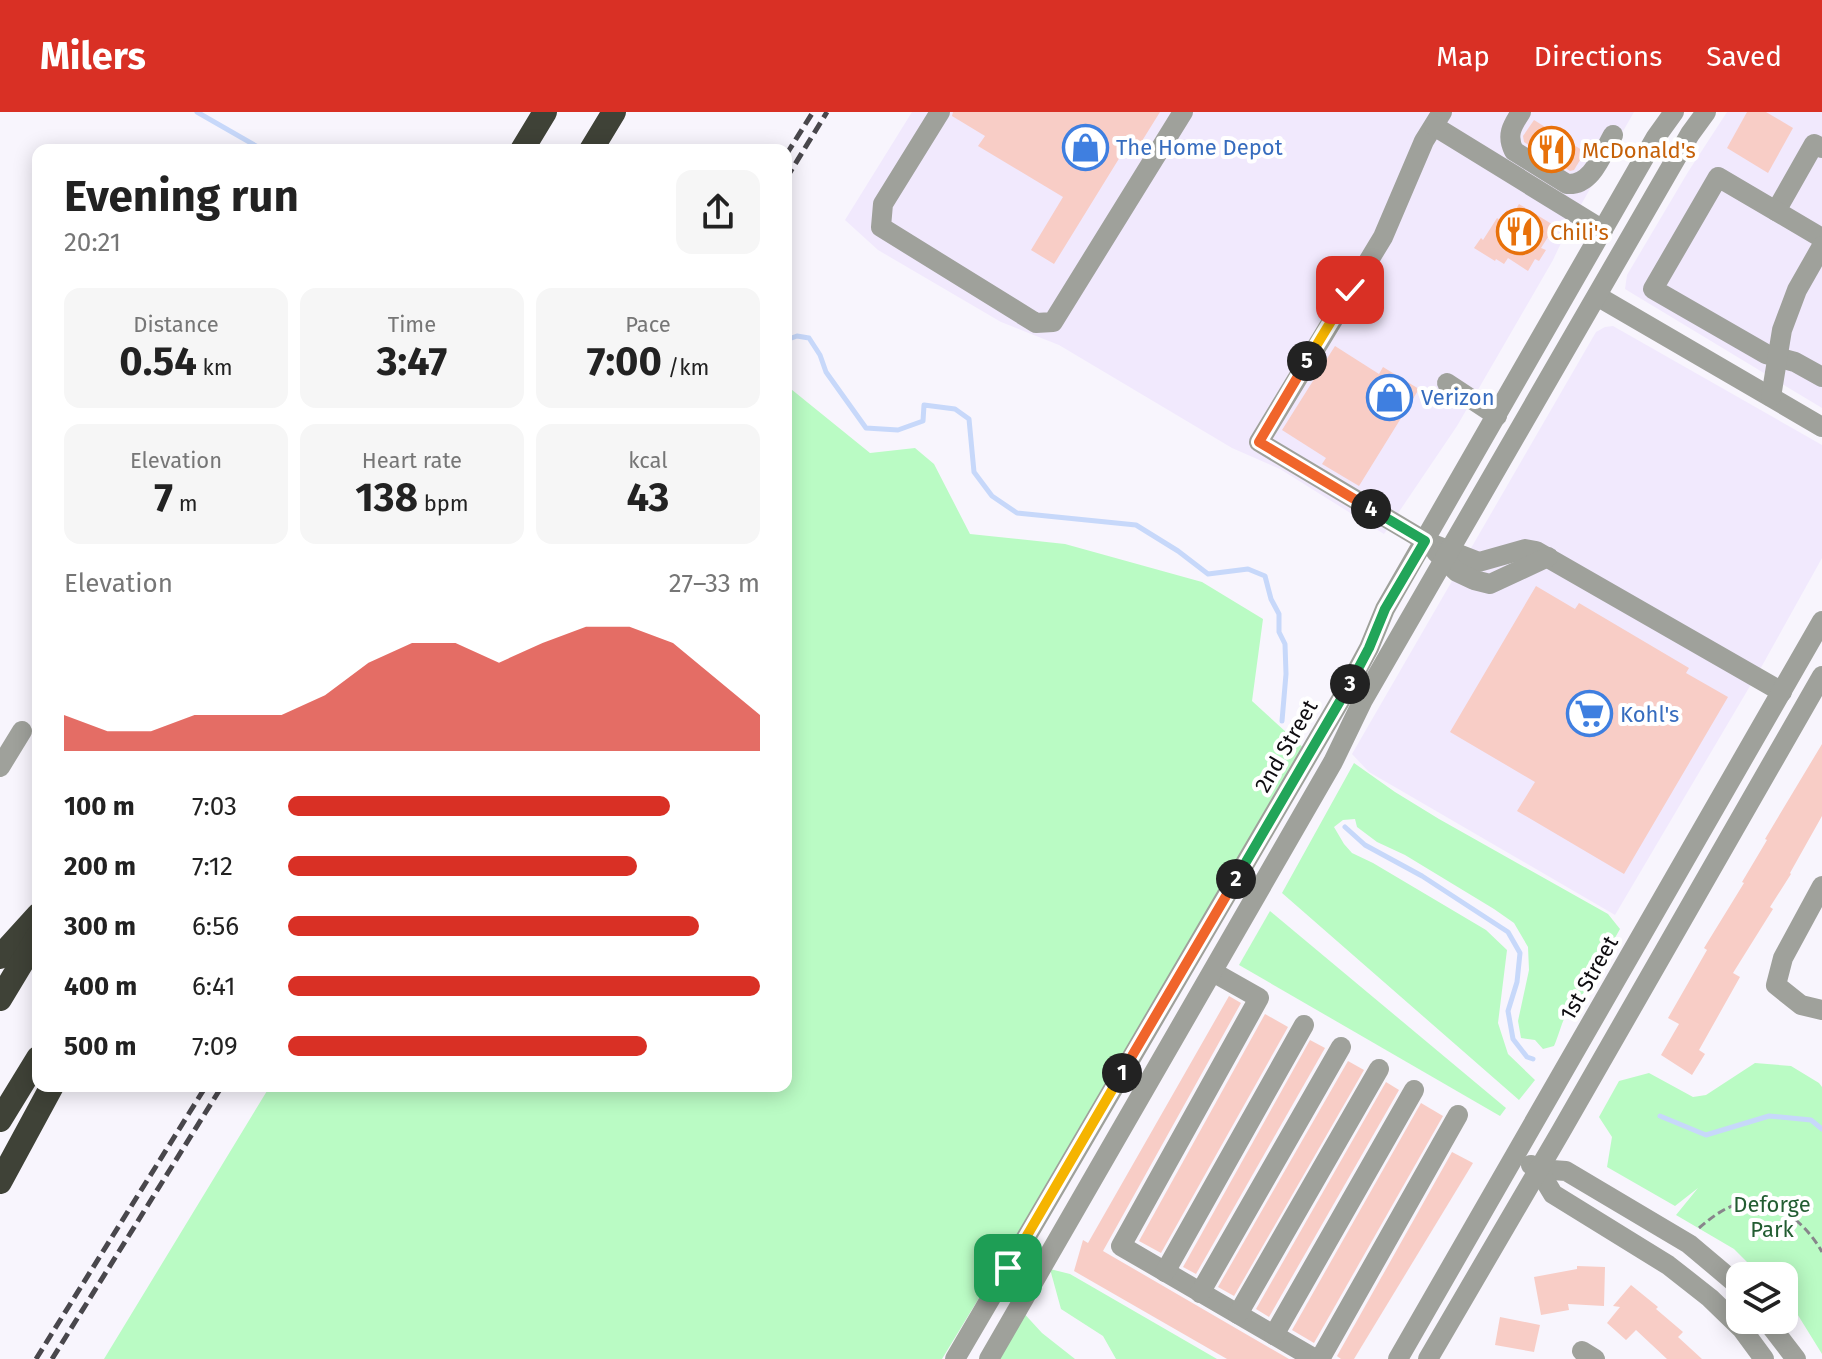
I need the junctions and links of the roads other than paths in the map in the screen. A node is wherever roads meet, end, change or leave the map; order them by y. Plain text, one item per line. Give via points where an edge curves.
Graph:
1 (545, 112) edge
2 (614, 112) edge
3 (940, 112) edge
4 (1183, 112) edge
5 (1521, 112) edge
6 (1674, 112) edge
7 (1706, 112) edge
8 (1438, 119) edge
9 (1613, 135) dead end
10 (526, 144) edge
11 (595, 144) edge
12 (1822, 148) edge
13 (1776, 211) junction
14 (1603, 230) junction
15 (1822, 238) edge
16 (1822, 246) edge
17 (1597, 296) junction
18 (1777, 357) junction
19 (1822, 377) edge
20 (1447, 383) dead end
21 (1771, 397) junction
22 (1497, 416) junction
23 (1822, 427) edge
24 (1425, 541) junction
25 (1447, 554) junction
26 (1822, 621) edge
27 (1822, 676) edge
28 (1782, 692) junction
29 (22, 731) dead end
30 (0, 767) edge
31 (1822, 886) edge
32 (32, 922) edge
33 (32, 946) edge
34 (0, 957) edge
35 (1213, 972) junction
36 (0, 999) edge
37 (1822, 1010) edge
38 (1304, 1025) dead end
39 (1341, 1047) dead end
40 (32, 1068) edge
41 (1379, 1069) dead end
42 (1414, 1090) dead end
43 (49, 1092) edge
44 (1458, 1115) dead end
45 (0, 1120) edge
46 (1514, 1155) junction
47 (1538, 1169) junction
48 (0, 1182) edge
49 (1165, 1272) junction
50 (1726, 1277) edge
51 (1200, 1293) junction
52 (1238, 1314) junction
53 (1777, 1334) edge
54 (1274, 1335) junction
55 (955, 1359) edge
56 (989, 1359) edge
57 (1318, 1359) edge
58 (1398, 1359) edge
59 (1428, 1359) edge
60 (1764, 1359) edge
61 (1796, 1359) edge

1 - 10 highway
2 - 11 highway
3 - 4 street via 883,204 881,227 1036,323 1053,322
5 - 9 street via 1509,135 1514,151 1567,184 1575,185 1591,173
6 - 14 street, 2nd Street
7 - 17 street, 2nd Street
8 - 14 street
8 - 24 street via 1383,237 1259,442
12 - 13 street via 1814,144
13 - 15 street
13 - 18 street via 1718,177 1653,289
14 - 22 street, 2nd Street
16 - 18 street via 1797,290
17 - 21 street
17 - 25 street, 2nd Street
18 - 19 street
18 - 21 street
20 - 22 street
21 - 23 street
22 - 24 street, 2nd Street
24 - 25 street
24 - 55 street, 2nd Street via 1343,696
25 - 28 street via 1457,572 1490,584 1548,557
25 - 35 street, 2nd Street
26 - 28 street, 1st Street
27 - 47 street
28 - 46 street, 1st Street
29 - 30 street
31 - 37 street via 1783,958 1776,985 1801,1005
32 - 34 highway
33 - 36 highway
35 - 49 street via 1259,998 1121,1246
35 - 56 street, 2nd Street
38 - 49 street
39 - 51 street
40 - 45 highway
41 - 52 street
42 - 54 street
43 - 48 highway
44 - 57 street
46 - 47 street
46 - 58 street, 1st Street
47 - 50 street via 1566,1171 1689,1244
47 - 59 street
47 - 60 street via 1553,1194 1668,1265 1710,1298
49 - 51 street
51 - 52 street
52 - 54 street
53 - 61 street
54 - 57 street

